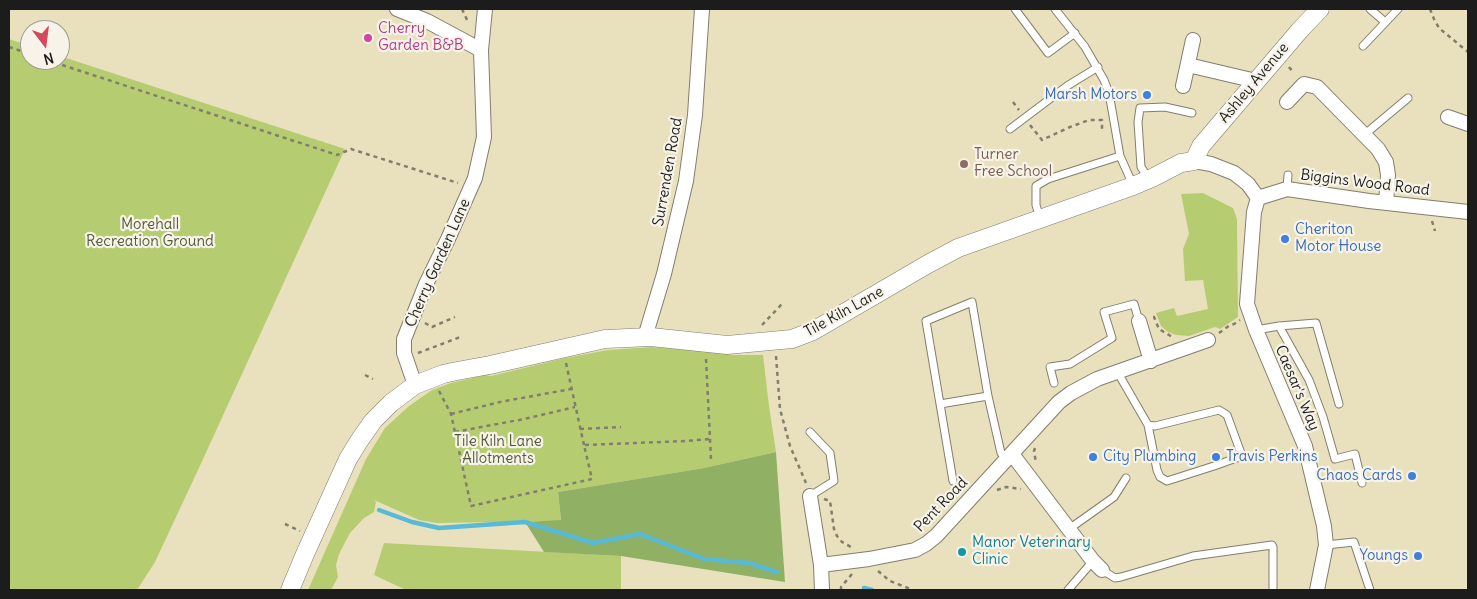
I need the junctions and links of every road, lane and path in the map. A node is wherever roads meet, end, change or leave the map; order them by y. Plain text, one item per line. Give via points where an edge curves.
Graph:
1 (397, 9) edge
2 (462, 9) edge
3 (485, 9) edge
4 (702, 9) edge
5 (1014, 9) edge
6 (1055, 9) edge
7 (1320, 9) edge
8 (1370, 9) edge
9 (1398, 9) edge
10 (1430, 9) edge
11 (468, 22) dead end
12 (1386, 22) junction
13 (1075, 33) junction
14 (1193, 40) dead end
15 (1363, 46) dead end
16 (482, 50) junction
17 (1468, 52) edge
18 (1188, 65) junction
19 (1098, 67) junction
20 (70, 68) edge
21 (1256, 81) junction
22 (1183, 86) dead end
23 (1408, 98) dead end
24 (1013, 102) dead end
25 (1287, 102) dead end
26 (1192, 113) dead end
27 (1448, 116) dead end
28 (1025, 118) junction
29 (1468, 124) edge
30 (1010, 129) dead end
31 (1116, 131) junction
32 (1364, 135) junction
33 (1120, 156) junction
34 (1194, 161) junction
35 (1288, 174) dead end
36 (1141, 183) junction
37 (471, 189) junction
38 (1287, 189) junction
39 (1258, 198) junction
40 (1386, 203) junction
41 (1468, 212) edge
42 (1040, 218) junction
43 (782, 304) dead end
44 (1244, 317) dead end
45 (455, 318) dead end
46 (1139, 321) junction
47 (425, 323) dead end
48 (1280, 326) junction
49 (759, 330) dead end
50 (1256, 330) junction
51 (1213, 335) joint
52 (463, 336) dead end
53 (645, 338) junction
54 (1179, 340) dead end
55 (706, 342) junction
56 (773, 342) junction
57 (562, 350) junction
58 (417, 353) dead end
59 (1152, 361) junction
60 (1118, 372) junction
61 (365, 375) dead end
62 (373, 379) dead end
63 (1054, 383) dead end
64 (415, 385) junction
65 (571, 389) junction
66 (988, 396) junction
67 (443, 399) dead end
68 (940, 404) junction
69 (1339, 404) dead end
70 (575, 407) junction
71 (451, 414) junction
72 (1148, 426) junction
73 (621, 427) dead end
74 (580, 428) junction
75 (455, 432) junction
76 (810, 432) dead end
77 (710, 438) junction
78 (1037, 443) dead end
79 (584, 444) junction
80 (1009, 456) junction
81 (712, 459) dead end
82 (1041, 469) dead end
83 (1126, 478) dead end
84 (953, 481) dead end
85 (1362, 483) dead end
86 (1023, 490) dead end
87 (990, 494) dead end
88 (810, 496) junction
89 (285, 524) dead end
90 (1069, 529) junction
91 (306, 533) dead end
92 (1326, 545) junction
93 (856, 549) dead end
94 (821, 565) junction
95 (1098, 566) junction
96 (886, 569) dead end
97 (877, 570) junction
98 (870, 571) dead end
99 (853, 574) dead end
100 (290, 590) edge
101 (822, 590) edge
102 (841, 590) edge
103 (913, 590) edge
104 (1068, 590) edge
105 (1273, 590) edge
106 (1318, 590) edge
107 (1370, 590) edge

1 - 16 street
2 - 11 path
3 - 16 street, Cherry Garden Lane
4 - 53 street, Surrenden Road via 695,115 686,181
5 - 13 lane via 1048,53
6 - 13 lane
7 - 21 street, Ashley Avenue
8 - 12 lane
9 - 12 lane
10 - 17 path via 1438,28
12 - 15 lane
13 - 19 lane
14 - 18 street
16 - 37 street, Cherry Garden Lane via 484,137
18 - 21 street
18 - 22 street
19 - 28 lane
19 - 31 lane via 1109,93
20 - 37 path via 337,155 351,149
21 - 34 street, Ashley Avenue via 1201,146
23 - 32 lane
24 - 28 path
25 - 32 street via 1304,84 1317,87
26 - 36 lane via 1165,107 1140,108
27 - 29 street
28 - 30 lane
28 - 31 path via 1042,140 1089,120 1102,120 1102,129
31 - 33 lane
32 - 40 street via 1386,162
33 - 36 lane
33 - 42 lane via 1048,179 1036,186
34 - 36 street, Tile Kiln Lane via 1182,163
34 - 39 street via 1234,173
35 - 38 lane
36 - 42 street, Tile Kiln Lane
37 - 64 street, Cherry Garden Lane via 404,339 404,353
38 - 39 street, Biggins Wood Road
38 - 40 street, Biggins Wood Road
39 - 50 street, Caesar's Way via 1254,212 1247,304
40 - 41 street, Biggins Wood Road
42 - 56 street, Tile Kiln Lane via 958,248 813,331
43 - 49 path
44 - 51 path
45 - 47 path via 432,327
46 - 54 path via 1154,317 1159,329
46 - 59 street
46 - 63 lane via 1134,304 1104,312 1112,338 1070,364 1050,367
48 - 50 lane
48 - 69 lane via 1316,323
48 - 85 lane via 1309,380 1335,459 1355,454
50 - 92 street, Caesar's Way via 1305,446
51 - 59 street, Pent Road
52 - 58 path
53 - 55 street, Tile Kiln Lane
53 - 57 street, Tile Kiln Lane via 605,339
55 - 56 street, Tile Kiln Lane via 727,345
55 - 77 path
56 - 88 path via 780,409 790,446
57 - 64 street, Tile Kiln Lane via 443,374
57 - 65 path
59 - 60 street, Pent Road
60 - 72 lane
60 - 80 street, Pent Road via 1084,385 1065,397
61 - 62 path
64 - 100 street via 373,421 348,459
65 - 70 path
65 - 71 path
66 - 68 lane
66 - 68 lane via 972,302 926,321
66 - 80 lane via 1001,453
67 - 71 path
68 - 84 lane
70 - 74 path
70 - 75 path
71 - 75 path
72 - 72 lane via 1219,410 1227,415 1242,456 1167,481 1160,478 1157,470
73 - 74 path
74 - 79 path
75 - 79 path via 471,506 592,479
76 - 88 lane via 830,453 834,480
77 - 79 path via 686,442
77 - 81 path
78 - 82 path via 1034,451
80 - 90 street
80 - 94 street, Pent Road via 926,544 915,550
83 - 90 lane via 1114,497
86 - 87 path via 1006,487
88 - 93 path via 830,500 837,536
88 - 94 street
89 - 91 path
90 - 95 street
92 - 106 street, Caesar's Way
92 - 107 lane via 1354,542
94 - 101 street
95 - 104 lane
95 - 105 lane via 1116,578 1194,556 1272,545
96 - 97 path
97 - 98 path
97 - 103 path via 890,581
99 - 102 path

